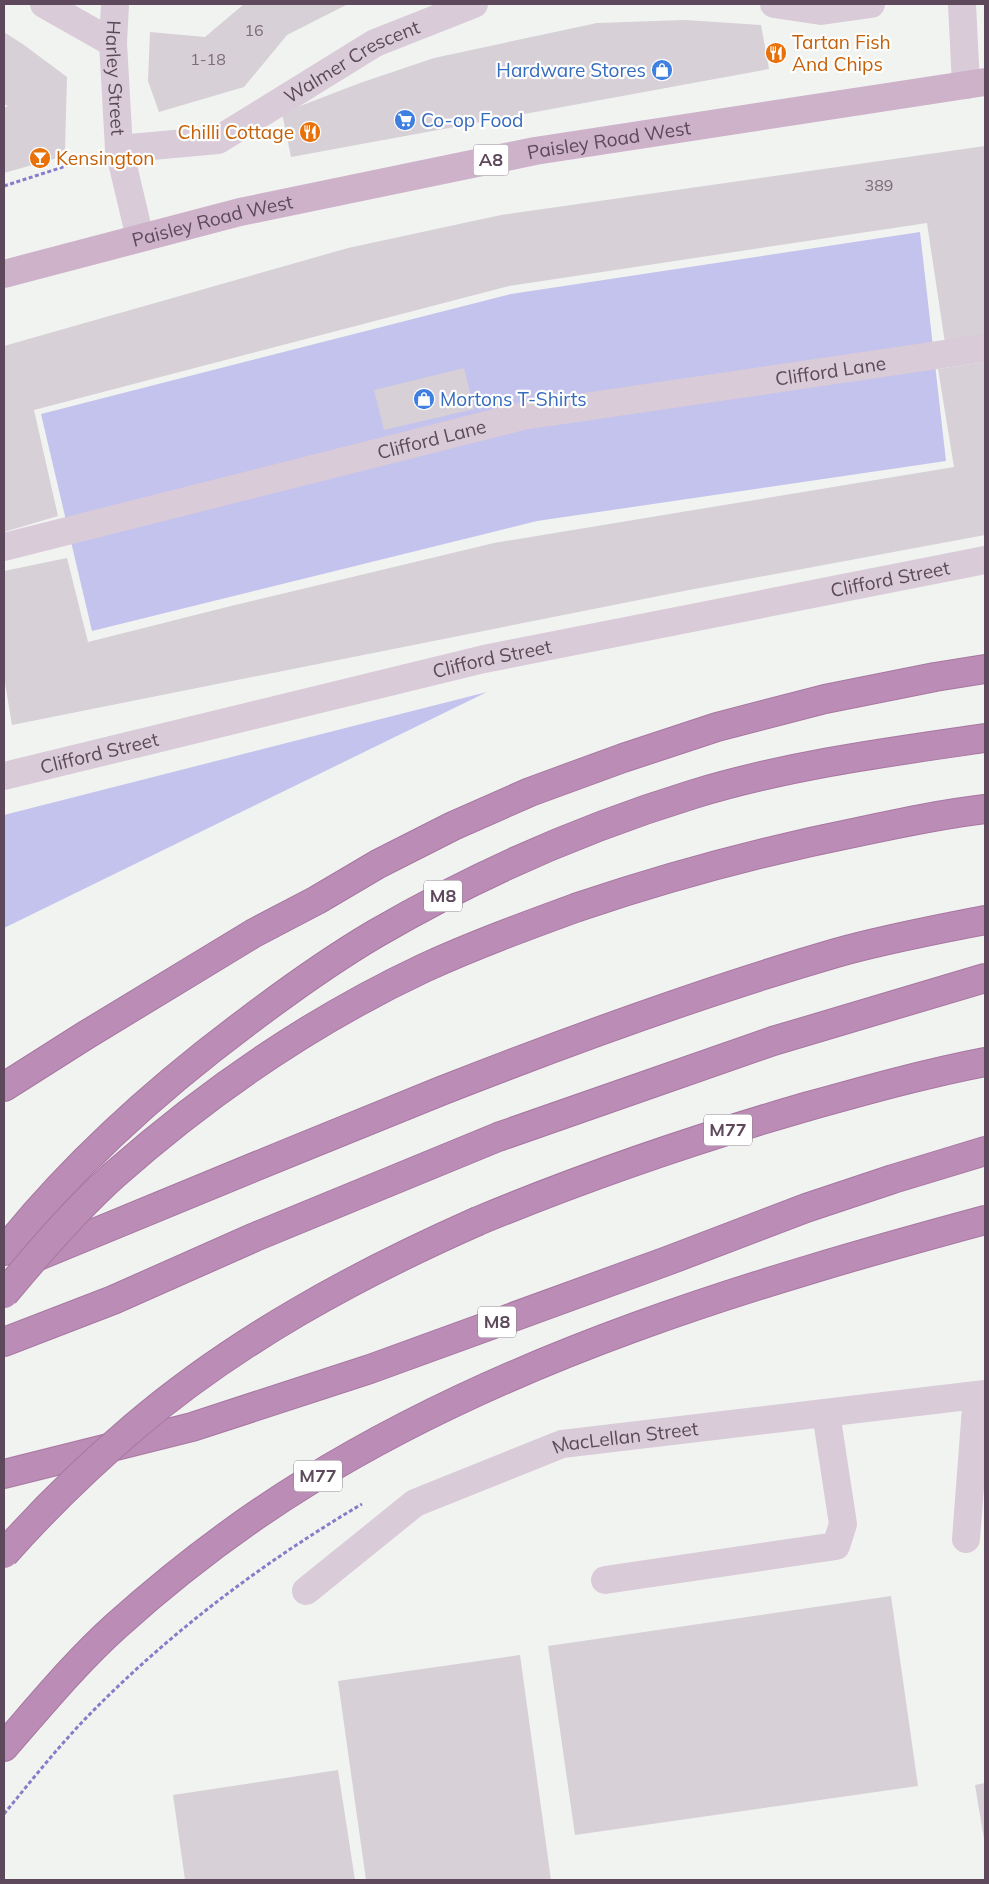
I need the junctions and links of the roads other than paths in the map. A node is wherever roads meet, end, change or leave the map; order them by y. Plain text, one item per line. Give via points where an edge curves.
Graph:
1 (44, 4) edge
2 (115, 4) edge
3 (474, 4) edge
4 (774, 4) edge
5 (871, 4) edge
6 (962, 4) edge
7 (113, 43) junction
8 (976, 84) edge
9 (119, 149) junction
10 (140, 238) junction
11 (4, 274) edge
12 (985, 348) edge
13 (4, 547) edge
14 (985, 560) edge
15 (985, 669) edge
16 (985, 738) edge
17 (4, 776) edge
18 (985, 809) edge
19 (985, 920) edge
20 (985, 978) edge
21 (985, 1062) edge
22 (4, 1087) edge
23 (985, 1151) edge
24 (985, 1220) edge
25 (4, 1251) edge
26 (4, 1270) edge
27 (4, 1294) edge
28 (4, 1342) edge
29 (981, 1394) edge
30 (826, 1412) junction
31 (4, 1474) edge
32 (966, 1539) dead end
33 (4, 1554) edge
34 (604, 1580) dead end
35 (306, 1591) dead end
36 (4, 1747) edge

1 - 7 street
2 - 7 street, Harley Street
3 - 9 street, Walmer Crescent via 375,43 218,140
4 - 5 street via 821,11
6 - 8 street
7 - 9 street, Harley Street
8 - 10 main road, Paisley Road West / A8 via 535,151 240,212
9 - 10 street, Harley Street
10 - 11 main road, Paisley Road West / A8
12 - 13 street, Clifford Lane via 523,416
14 - 17 street, Clifford Street via 484,659
15 - 22 highway via 825,699 718,727 530,792 452,826 378,864 254,934
16 - 25 highway, M8 via 802,768 693,794 527,856 443,896 373,935 293,987 204,1054 112,1133 32,1215
18 - 27 highway, bridge via 942,814 785,846 647,884 494,938 423,969 279,1048 162,1134 113,1176 54,1236
19 - 26 highway via 838,952 695,996 492,1071 280,1155
20 - 28 highway via 773,1041 498,1137 255,1237 113,1300
21 - 33 highway, M77, bridge via 888,1084 742,1126 568,1185 399,1257 314,1302 209,1370 101,1456
23 - 31 highway, M8 via 806,1208 361,1372 192,1427
24 - 36 highway, M77 via 804,1271 649,1323 472,1394 409,1425 307,1482 218,1542 144,1602 77,1663
29 - 30 street, MacLellan Street
29 - 32 street
30 - 34 street via 843,1524 836,1546
30 - 35 street, MacLellan Street via 562,1444 416,1503

